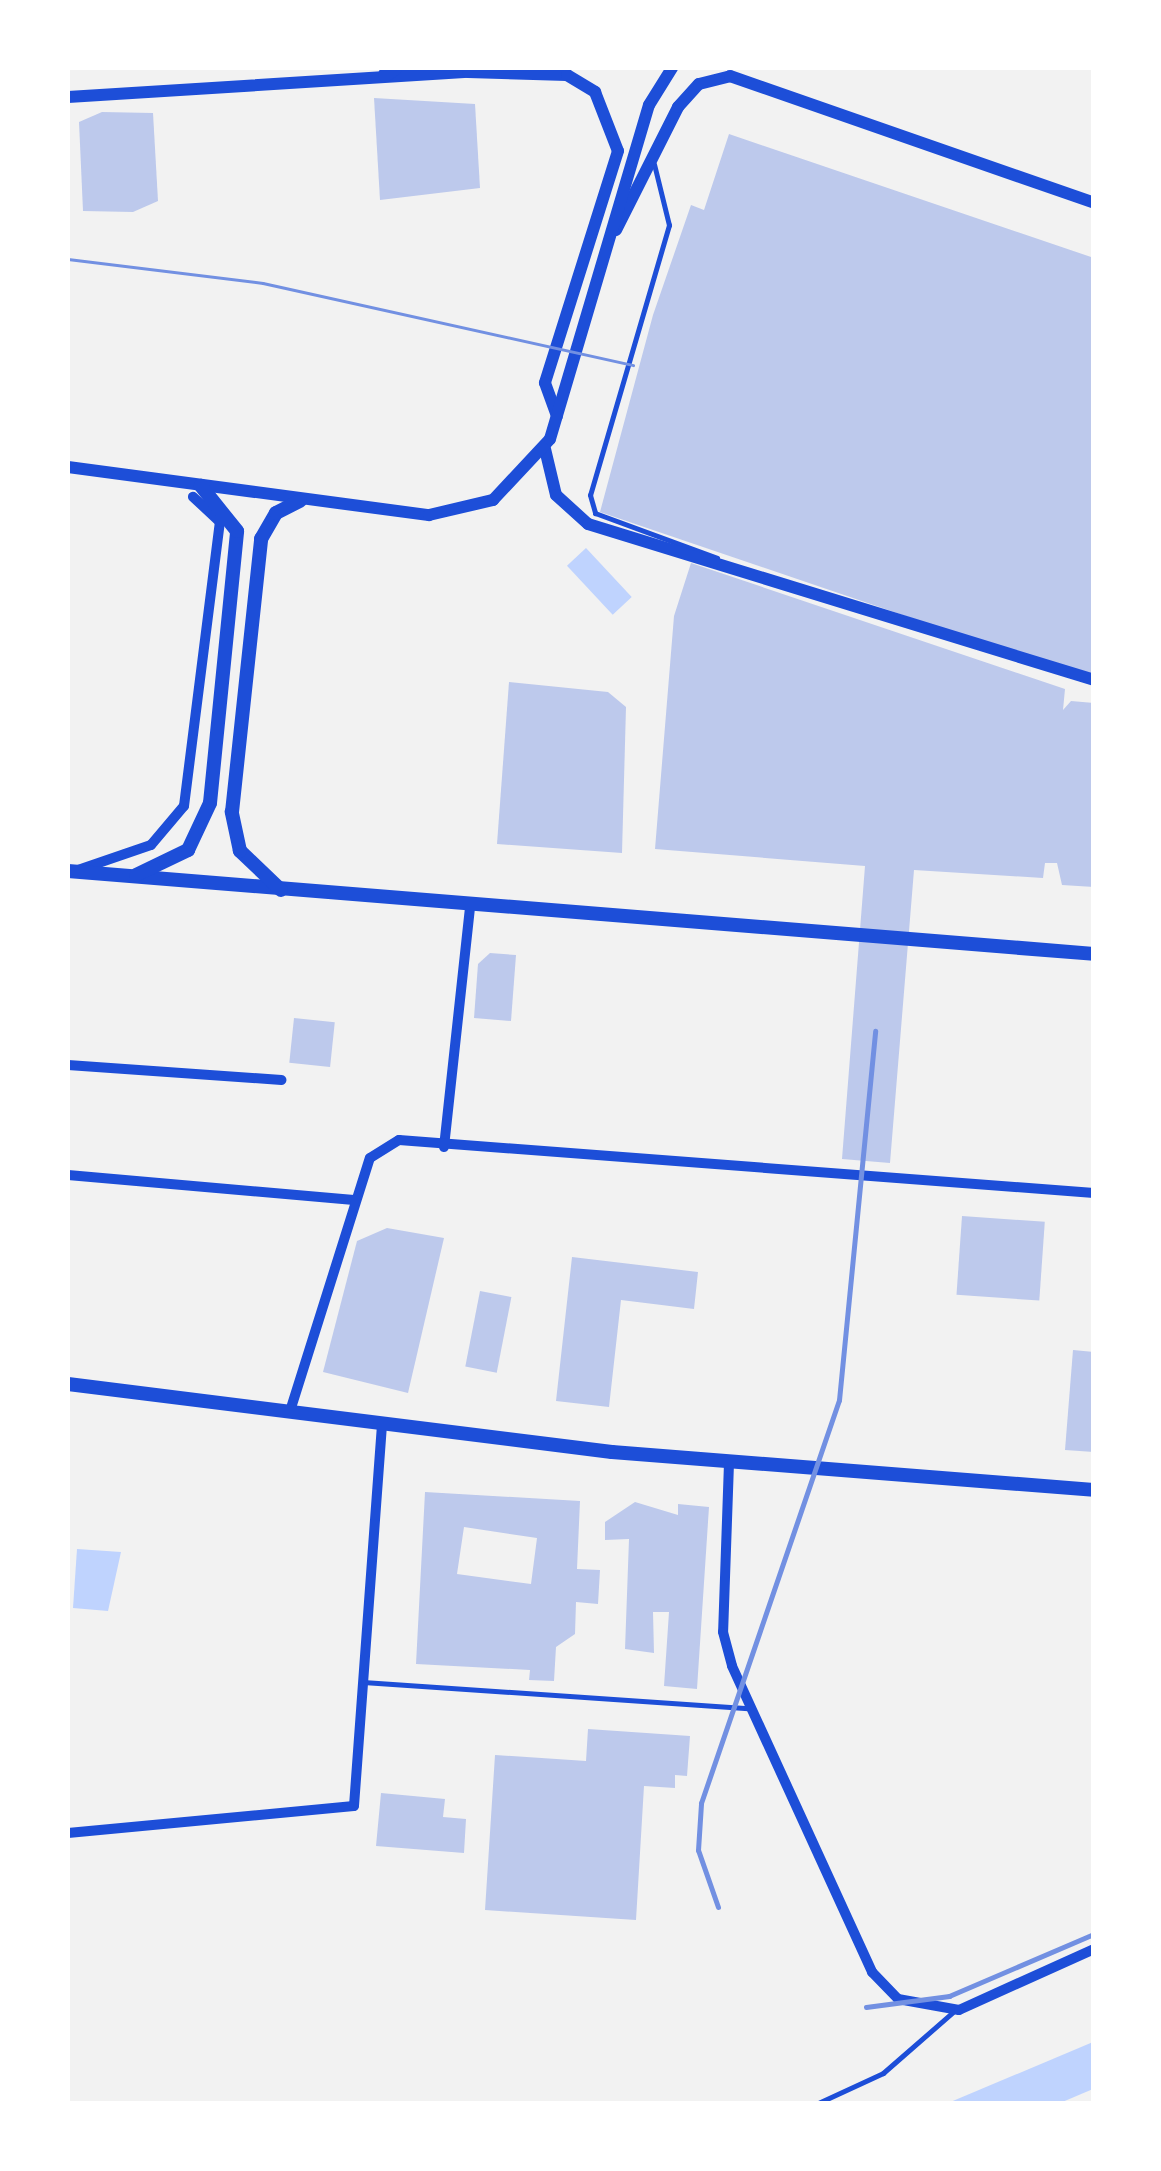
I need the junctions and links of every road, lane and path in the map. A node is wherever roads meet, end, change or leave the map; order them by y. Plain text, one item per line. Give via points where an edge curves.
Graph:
1 (672, 68) edge
2 (390, 71) edge
3 (68, 97) edge
4 (651, 156) junction
5 (1094, 203) edge
6 (608, 241) junction
7 (557, 416) junction
8 (545, 449) junction
9 (68, 467) edge
10 (197, 492) junction
11 (300, 502) junction
12 (733, 567) junction
13 (1094, 680) edge
14 (70, 872) edge
15 (131, 877) junction
16 (282, 891) junction
17 (470, 908) junction
18 (1094, 954) edge
19 (68, 1064) edge
20 (281, 1080) dead end
21 (444, 1148) junction
22 (68, 1174) edge
23 (1094, 1194) edge
24 (354, 1200) junction
25 (68, 1384) edge
26 (291, 1408) junction
27 (382, 1423) junction
28 (729, 1463) junction
29 (1094, 1490) edge
30 (363, 1682) junction
31 (748, 1708) junction
32 (68, 1833) edge
33 (1094, 1949) edge
34 (959, 2010) junction
35 (816, 2104) edge

1 - 6 street via 649,105
2 - 3 street
2 - 7 street via 567,75 608,111 618,151 545,383
4 - 5 street via 699,84 730,76
4 - 6 street
4 - 12 lane via 669,225 590,495 594,512
6 - 7 street
7 - 8 street
8 - 11 street via 471,511
8 - 12 street via 549,480 573,517
9 - 10 street
10 - 11 street
10 - 14 street via 220,522 184,806 151,845
10 - 15 main road via 227,508 237,531 203,830 174,859
11 - 16 main road via 276,514 261,539 232,830
12 - 13 street
14 - 15 main road
15 - 16 main road
16 - 17 main road
17 - 18 main road
17 - 21 street
19 - 20 street
21 - 23 street
21 - 24 street via 399,1140 380,1148
22 - 24 street
24 - 26 street
25 - 26 main road
26 - 27 main road
27 - 28 main road
27 - 30 street
28 - 29 main road
28 - 31 street via 723,1632
30 - 31 lane
30 - 32 street via 354,1806
31 - 34 street via 872,1972 898,1998
33 - 34 street
34 - 35 lane via 883,2073

